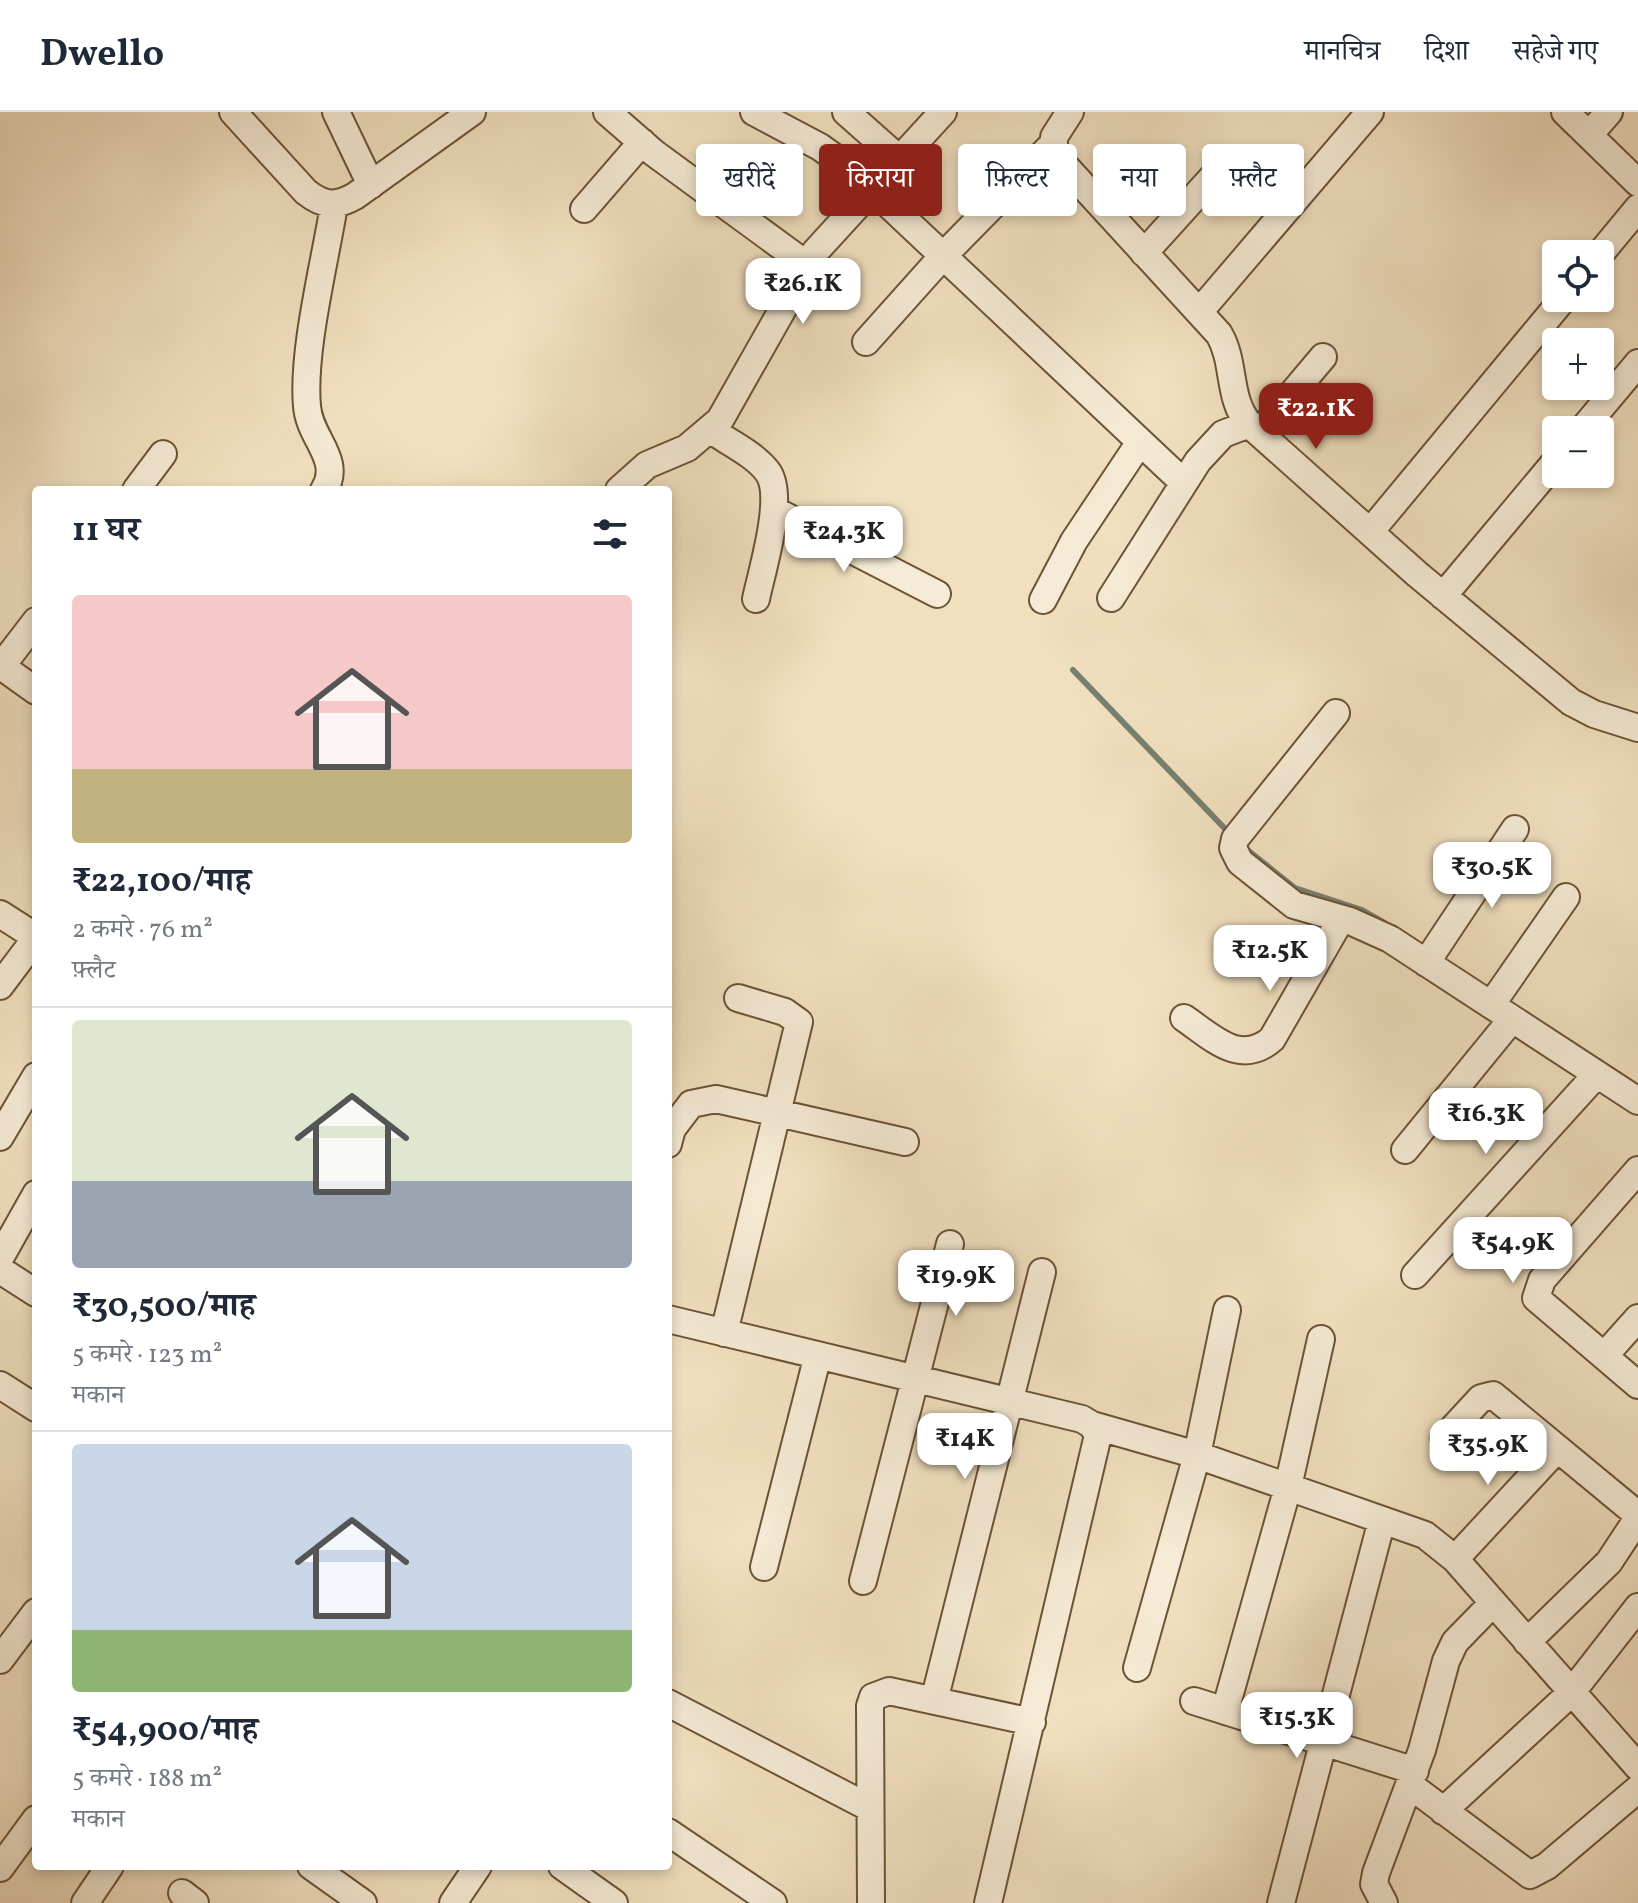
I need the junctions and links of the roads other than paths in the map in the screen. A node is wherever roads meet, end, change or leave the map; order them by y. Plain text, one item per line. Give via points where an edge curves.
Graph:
1 (336, 112) edge
2 (472, 112) edge
3 (607, 112) edge
4 (754, 112) edge
5 (846, 112) edge
6 (943, 112) edge
7 (1070, 112) edge
8 (1370, 112) edge
9 (1565, 112) edge
10 (1609, 112) edge
11 (246, 118) edge
12 (1589, 135) junction
13 (642, 142) junction
14 (882, 144) edge
15 (913, 144) edge
16 (1052, 144) edge
17 (819, 146) edge
18 (1077, 182) edge
19 (1638, 183) edge
20 (371, 185) junction
21 (1202, 189) edge
22 (334, 205) junction
23 (1638, 208) edge
24 (584, 209) dead end
25 (846, 216) edge
26 (900, 216) edge
27 (982, 216) edge
28 (1612, 240) edge
29 (1144, 253) junction
30 (942, 257) junction
31 (807, 265) junction
32 (1200, 311) junction
33 (1552, 312) edge
34 (866, 342) dead end
35 (1323, 357) dead end
36 (1638, 363) edge
37 (1594, 416) edge
38 (1254, 428) junction
39 (711, 430) junction
40 (1140, 442) junction
41 (163, 454) dead end
42 (1542, 478) edge
43 (1183, 482) junction
44 (139, 486) edge
45 (325, 486) edge
46 (623, 486) edge
47 (774, 510) junction
48 (1370, 532) junction
49 (937, 594) dead end
50 (1443, 596) junction
51 (1111, 598) dead end
52 (756, 599) dead end
53 (1043, 600) dead end
54 (32, 626) edge
55 (1, 667) edge
56 (32, 688) edge
57 (1336, 713) dead end
58 (1638, 728) edge
59 (1515, 829) dead end
60 (1566, 897) dead end
61 (0, 914) edge
62 (1341, 919) junction
63 (32, 934) edge
64 (32, 942) edge
65 (1426, 963) junction
66 (0, 986) edge
67 (738, 998) dead end
68 (1501, 1012) junction
69 (1184, 1018) dead end
70 (1597, 1074) junction
71 (32, 1083) edge
72 (1638, 1101) edge
73 (779, 1111) junction
74 (672, 1130) edge
75 (0, 1137) edge
76 (905, 1142) dead end
77 (1405, 1150) dead end
78 (1638, 1170) edge
79 (32, 1201) edge
80 (950, 1244) dead end
81 (0, 1258) edge
82 (0, 1270) edge
83 (1042, 1272) dead end
84 (1415, 1275) dead end
85 (32, 1290) edge
86 (1227, 1310) dead end
87 (1638, 1318) edge
88 (672, 1320) edge
89 (724, 1333) junction
90 (1321, 1339) dead end
91 (818, 1355) junction
92 (1604, 1356) junction
93 (914, 1378) junction
94 (0, 1385) edge
95 (1638, 1385) edge
96 (1011, 1400) junction
97 (32, 1405) edge
98 (1092, 1425) junction
99 (1444, 1438) dead end
100 (1557, 1449) junction
101 (1197, 1455) junction
102 (1288, 1487) junction
103 (1638, 1517) edge
104 (1382, 1520) junction
105 (1455, 1559) junction
106 (764, 1567) dead end
107 (863, 1581) dead end
108 (1492, 1604) junction
109 (1638, 1607) edge
110 (32, 1617) edge
111 (1527, 1642) junction
112 (0, 1660) edge
113 (1137, 1668) dead end
114 (1571, 1693) junction
115 (934, 1701) junction
116 (1194, 1701) dead end
117 (672, 1705) edge
118 (1225, 1711) junction
119 (1032, 1722) junction
120 (1322, 1741) junction
121 (1635, 1757) edge
122 (1413, 1778) junction
123 (1638, 1789) edge
124 (870, 1808) junction
125 (1443, 1811) junction
126 (32, 1824) edge
127 (672, 1835) edge
128 (0, 1868) edge
129 (107, 1870) edge
130 (317, 1870) edge
131 (475, 1870) edge
132 (568, 1870) edge
133 (85, 1903) edge
134 (363, 1903) edge
135 (453, 1903) edge
136 (614, 1903) edge
137 (773, 1903) edge
138 (871, 1903) edge
139 (988, 1903) edge
140 (1281, 1903) edge
141 (1384, 1903) edge

1 - 20 street
2 - 20 street
3 - 13 street
4 - 17 street
5 - 14 street
6 - 15 street
7 - 16 street
8 - 32 street
9 - 12 street
10 - 12 street
11 - 22 street via 306,192
12 - 19 street
13 - 24 street
13 - 31 street
18 - 29 street
20 - 22 street
21 - 29 street
22 - 45 street via 306,389 310,425 332,466
23 - 28 street
25 - 31 street
26 - 30 street
27 - 30 street
29 - 32 street
30 - 34 street
30 - 40 street
31 - 39 street via 737,395
32 - 38 street via 1226,346 1237,405
33 - 48 street
35 - 38 street
36 - 37 street
38 - 43 street via 1214,441
38 - 48 street
39 - 46 street via 687,448 647,465
39 - 47 street via 767,471
40 - 43 street
40 - 53 street via 1074,541
41 - 44 street
42 - 50 street
43 - 51 street
47 - 49 street
47 - 52 street
48 - 50 street
50 - 58 street via 1571,702
54 - 55 street
55 - 56 street
57 - 62 street via 1233,848 1240,862 1283,898
59 - 65 street
60 - 68 street
61 - 63 street
62 - 65 street via 1390,939
62 - 69 street via 1262,1048 1240,1053 1229,1049
64 - 66 street
65 - 68 street
67 - 73 street via 785,1012 799,1022
68 - 70 street
68 - 77 street
70 - 72 street
70 - 84 street
71 - 75 street
73 - 74 street via 701,1100 691,1104
73 - 76 street
73 - 89 street
78 - 92 street via 1542,1280 1536,1298
79 - 81 street
80 - 93 street
82 - 85 street
83 - 96 street
86 - 101 street
87 - 92 street
88 - 89 street
89 - 91 street
90 - 102 street
91 - 93 street
91 - 106 street
92 - 95 street
93 - 96 street
93 - 107 street
94 - 97 street
96 - 98 street
96 - 115 street
98 - 101 street
98 - 119 street via 1097,1447
99 - 100 street via 1481,1398 1493,1395
100 - 103 street
100 - 105 street
101 - 102 street
101 - 113 street
102 - 104 street
102 - 118 street
103 - 111 street via 1609,1562
104 - 105 street via 1425,1535
104 - 120 street
105 - 108 street
108 - 111 street
108 - 122 street via 1450,1652
109 - 114 street
110 - 112 street
111 - 114 street
114 - 121 street
114 - 125 street
115 - 119 street
115 - 124 street via 889,1691 873,1697
116 - 118 street
117 - 124 street
118 - 120 street
119 - 139 street
120 - 122 street
120 - 140 street
122 - 125 street
122 - 141 street via 1376,1873 1374,1884
123 - 125 street via 1536,1874 1519,1870
124 - 138 street
126 - 128 street
127 - 137 street
129 - 133 street
130 - 134 street
131 - 135 street
132 - 136 street

